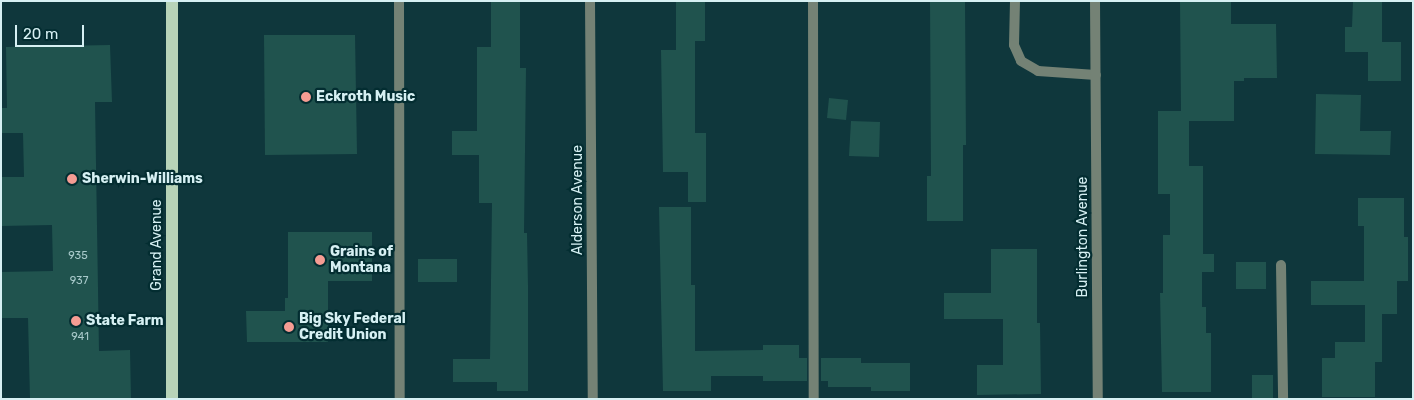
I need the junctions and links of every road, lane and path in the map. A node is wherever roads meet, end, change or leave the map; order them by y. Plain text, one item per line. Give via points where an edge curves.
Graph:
1 (172, 1) edge
2 (399, 1) edge
3 (590, 1) edge
4 (814, 1) edge
5 (1015, 1) edge
6 (1096, 1) edge
7 (1096, 75) junction
8 (1281, 265) dead end
9 (172, 399) edge
10 (400, 399) edge
11 (593, 399) edge
12 (814, 399) edge
13 (1098, 399) edge
14 (1283, 399) edge

1 - 9 main road, Grand Avenue
2 - 10 street
3 - 11 street, Alderson Avenue
4 - 12 street
5 - 7 street via 1014,45 1021,61 1038,72
6 - 7 street, Burlington Avenue
7 - 13 street, Burlington Avenue
8 - 14 street

